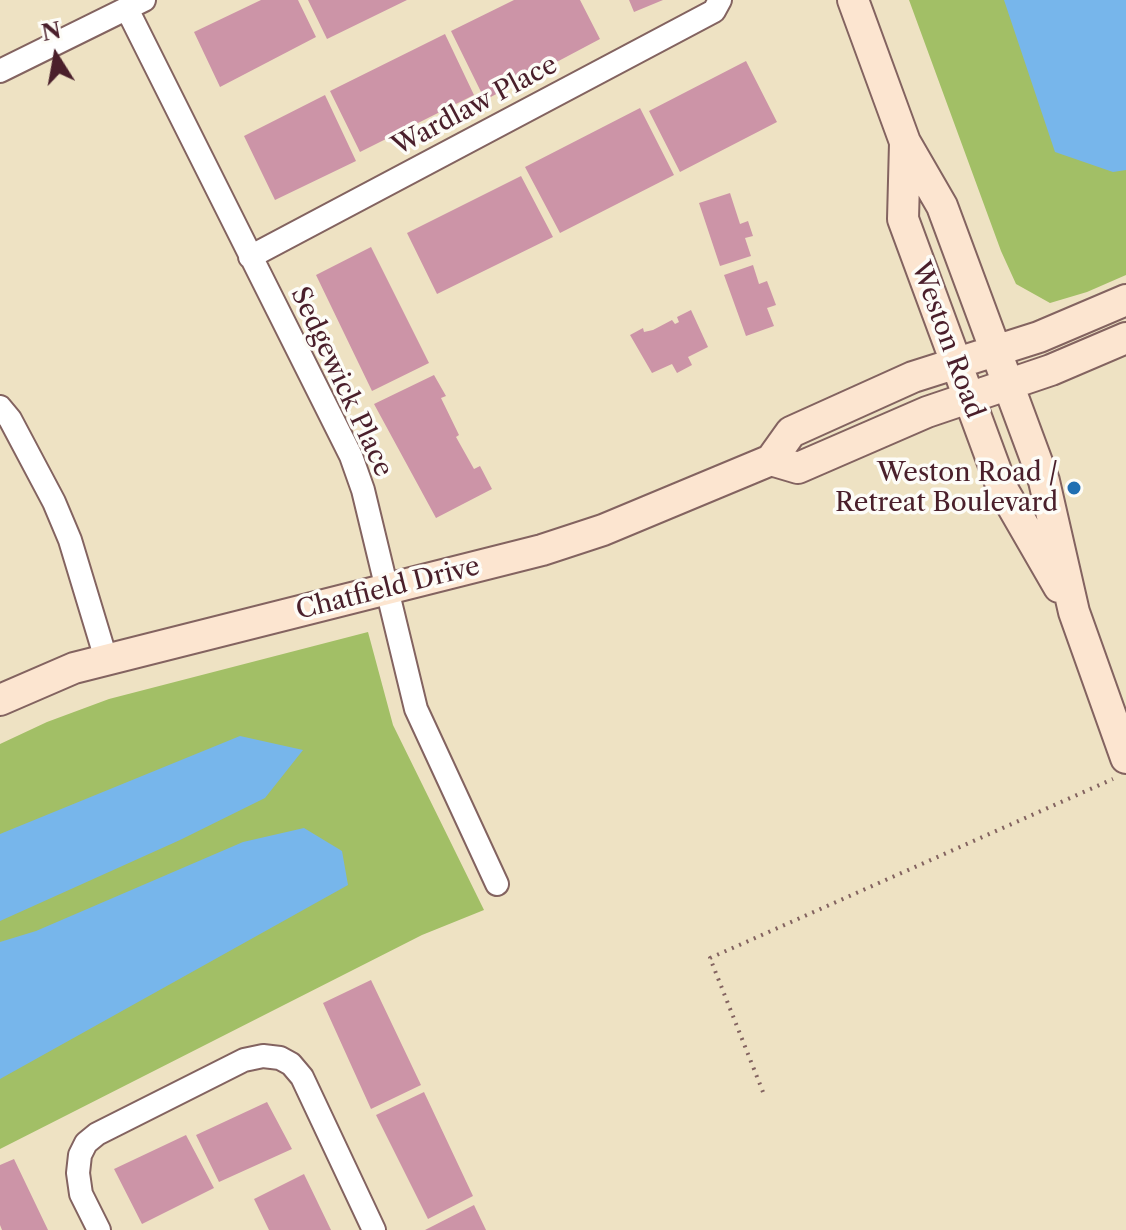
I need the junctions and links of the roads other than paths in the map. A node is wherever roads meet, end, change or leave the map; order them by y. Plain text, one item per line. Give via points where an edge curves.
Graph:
1 (720, 0) edge
2 (853, 0) edge
3 (135, 4) edge
4 (0, 71) edge
5 (905, 142) junction
6 (250, 257) junction
7 (1126, 300) edge
8 (1126, 338) edge
9 (995, 351) junction
10 (956, 363) junction
11 (1008, 385) junction
12 (969, 398) junction
13 (0, 407) edge
14 (771, 460) junction
15 (388, 589) junction
16 (1074, 612) junction
17 (106, 659) junction
18 (0, 700) edge
19 (1126, 758) edge
20 (497, 884) dead end
21 (99, 1230) edge
22 (374, 1230) edge

1 - 6 street, Wardlaw Place via 714,11
2 - 5 street, Weston Road
3 - 4 street
3 - 6 street, Sedgewick Place
5 - 9 street, Weston Road via 942,206
5 - 10 street, Weston Road via 903,219
6 - 15 street, Sedgewick Place via 351,456
7 - 9 street, Chatfield Drive
8 - 11 street, Chatfield Drive
9 - 10 street, Chatfield Drive
9 - 11 street, Weston Road
10 - 12 street, Weston Road
10 - 14 street, Chatfield Drive via 791,432
11 - 12 street, Chatfield Drive
11 - 16 street, Weston Road via 1044,481
12 - 14 street, Chatfield Drive via 798,468
12 - 16 street, Weston Road via 1003,490
13 - 17 street via 70,540
14 - 15 street, Chatfield Drive via 603,530
15 - 17 street, Chatfield Drive
15 - 20 street, Sedgewick Place via 416,709
16 - 19 street, Weston Road
17 - 18 street, Chatfield Drive
21 - 22 street via 81,1194 78,1173 86,1143 231,1067 263,1056 280,1058 302,1077

